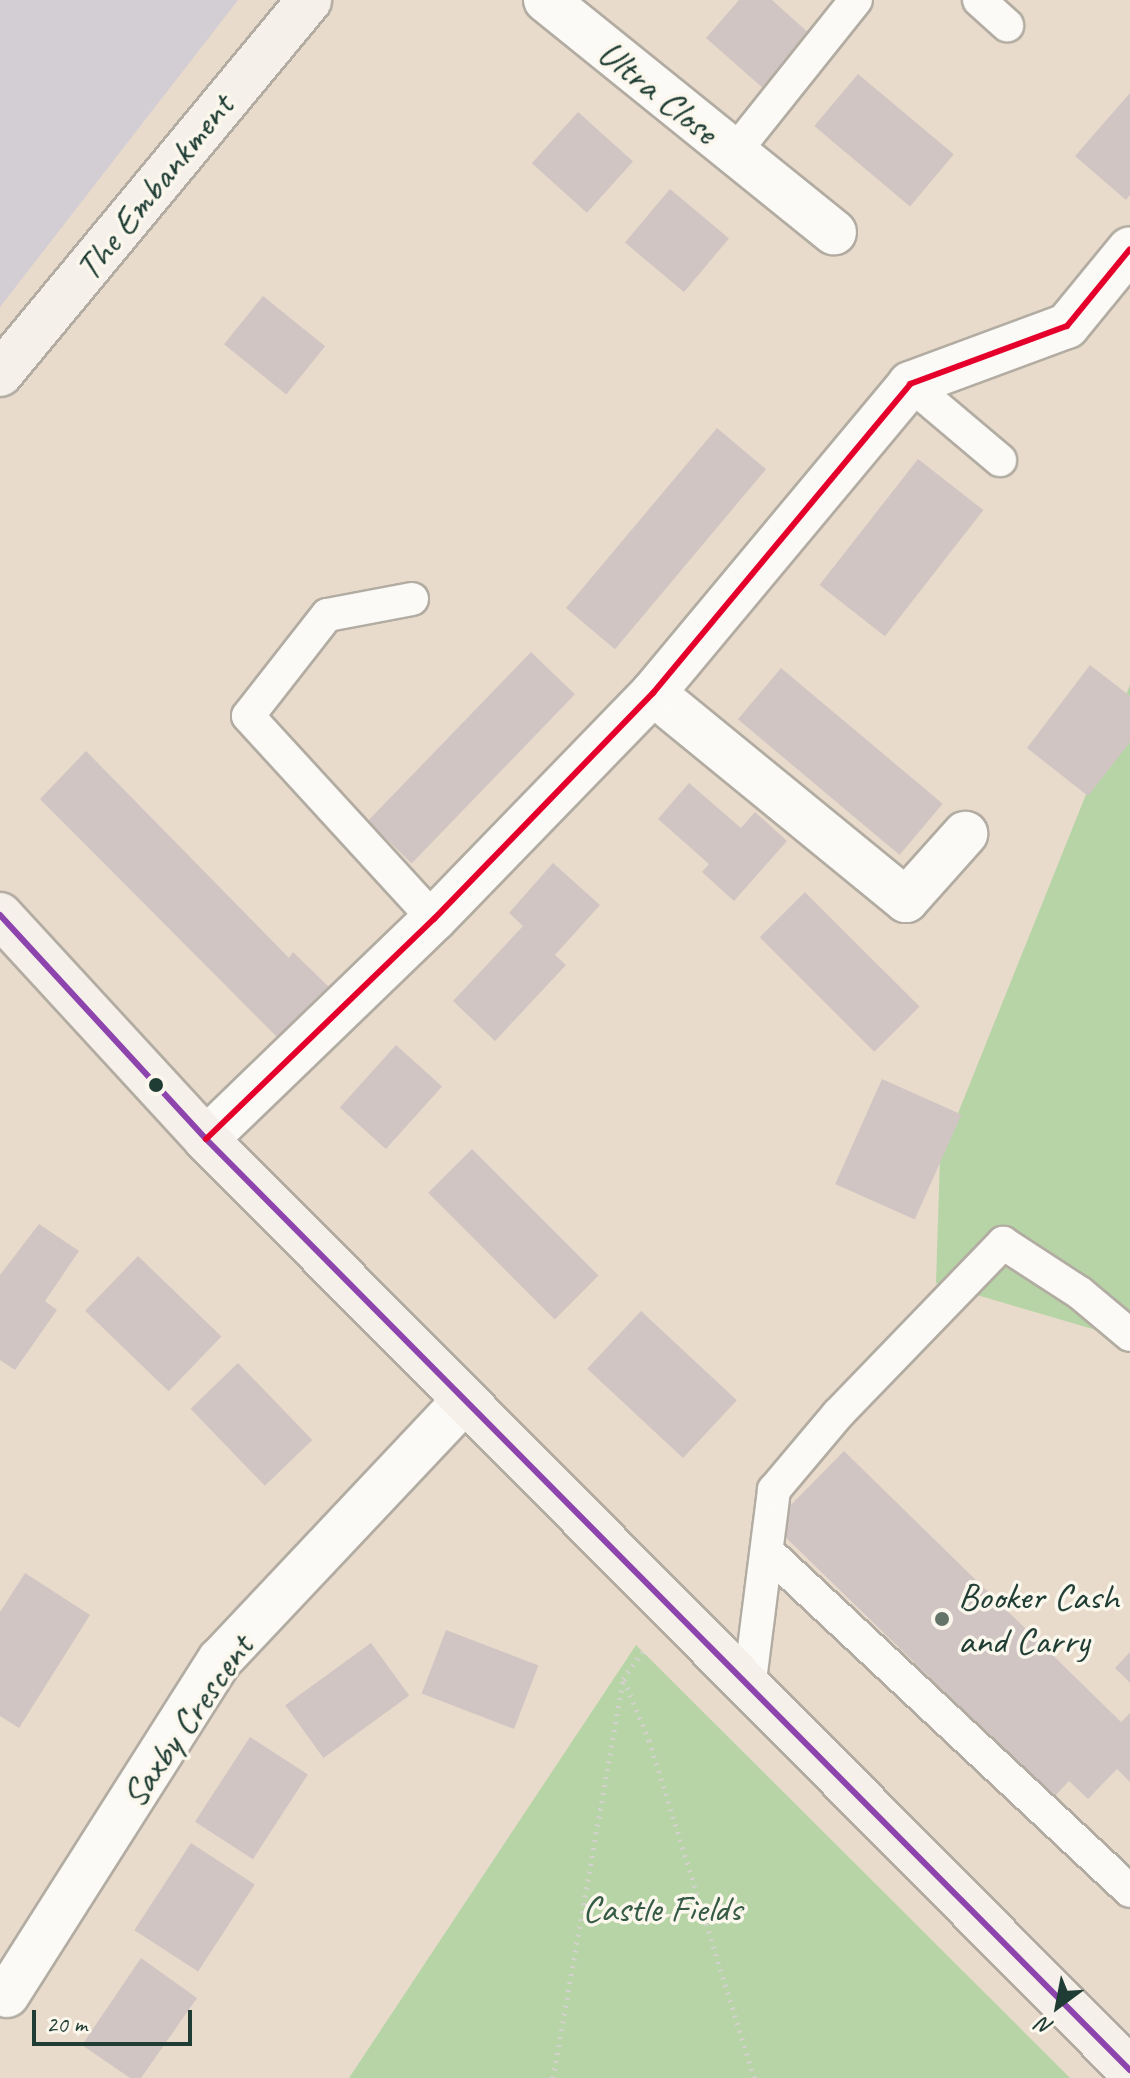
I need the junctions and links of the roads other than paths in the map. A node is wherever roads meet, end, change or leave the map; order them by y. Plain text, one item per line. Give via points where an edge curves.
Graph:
1 (309, 0) edge
2 (546, 0) edge
3 (856, 0) edge
4 (979, 0) edge
5 (1007, 25) dead end
6 (733, 154) junction
7 (834, 232) dead end
8 (1130, 249) edge
9 (0, 374) edge
10 (910, 384) junction
11 (1000, 460) dead end
12 (412, 599) dead end
13 (653, 693) junction
14 (965, 834) dead end
15 (0, 915) edge
16 (434, 919) junction
17 (206, 1139) junction
18 (1130, 1335) edge
19 (464, 1401) junction
20 (770, 1554) junction
21 (749, 1688) junction
22 (1130, 1891) edge
23 (7, 1995) dead end
24 (1130, 2070) edge

1 - 9 main road, The Embankment
2 - 6 street, Ultra Close
3 - 6 lane, Ultra Close
4 - 5 lane
6 - 7 street, Ultra Close
8 - 10 street via 1067,326
10 - 11 lane
10 - 13 street
12 - 16 lane via 327,615 248,716
13 - 14 street via 906,900
13 - 16 street
15 - 17 main road
16 - 17 street
17 - 19 main road
18 - 20 lane via 1080,1293 1003,1243 838,1414 774,1490
19 - 21 main road
19 - 23 street, Saxby Crescent via 220,1660
20 - 21 lane
20 - 22 lane
21 - 24 main road

